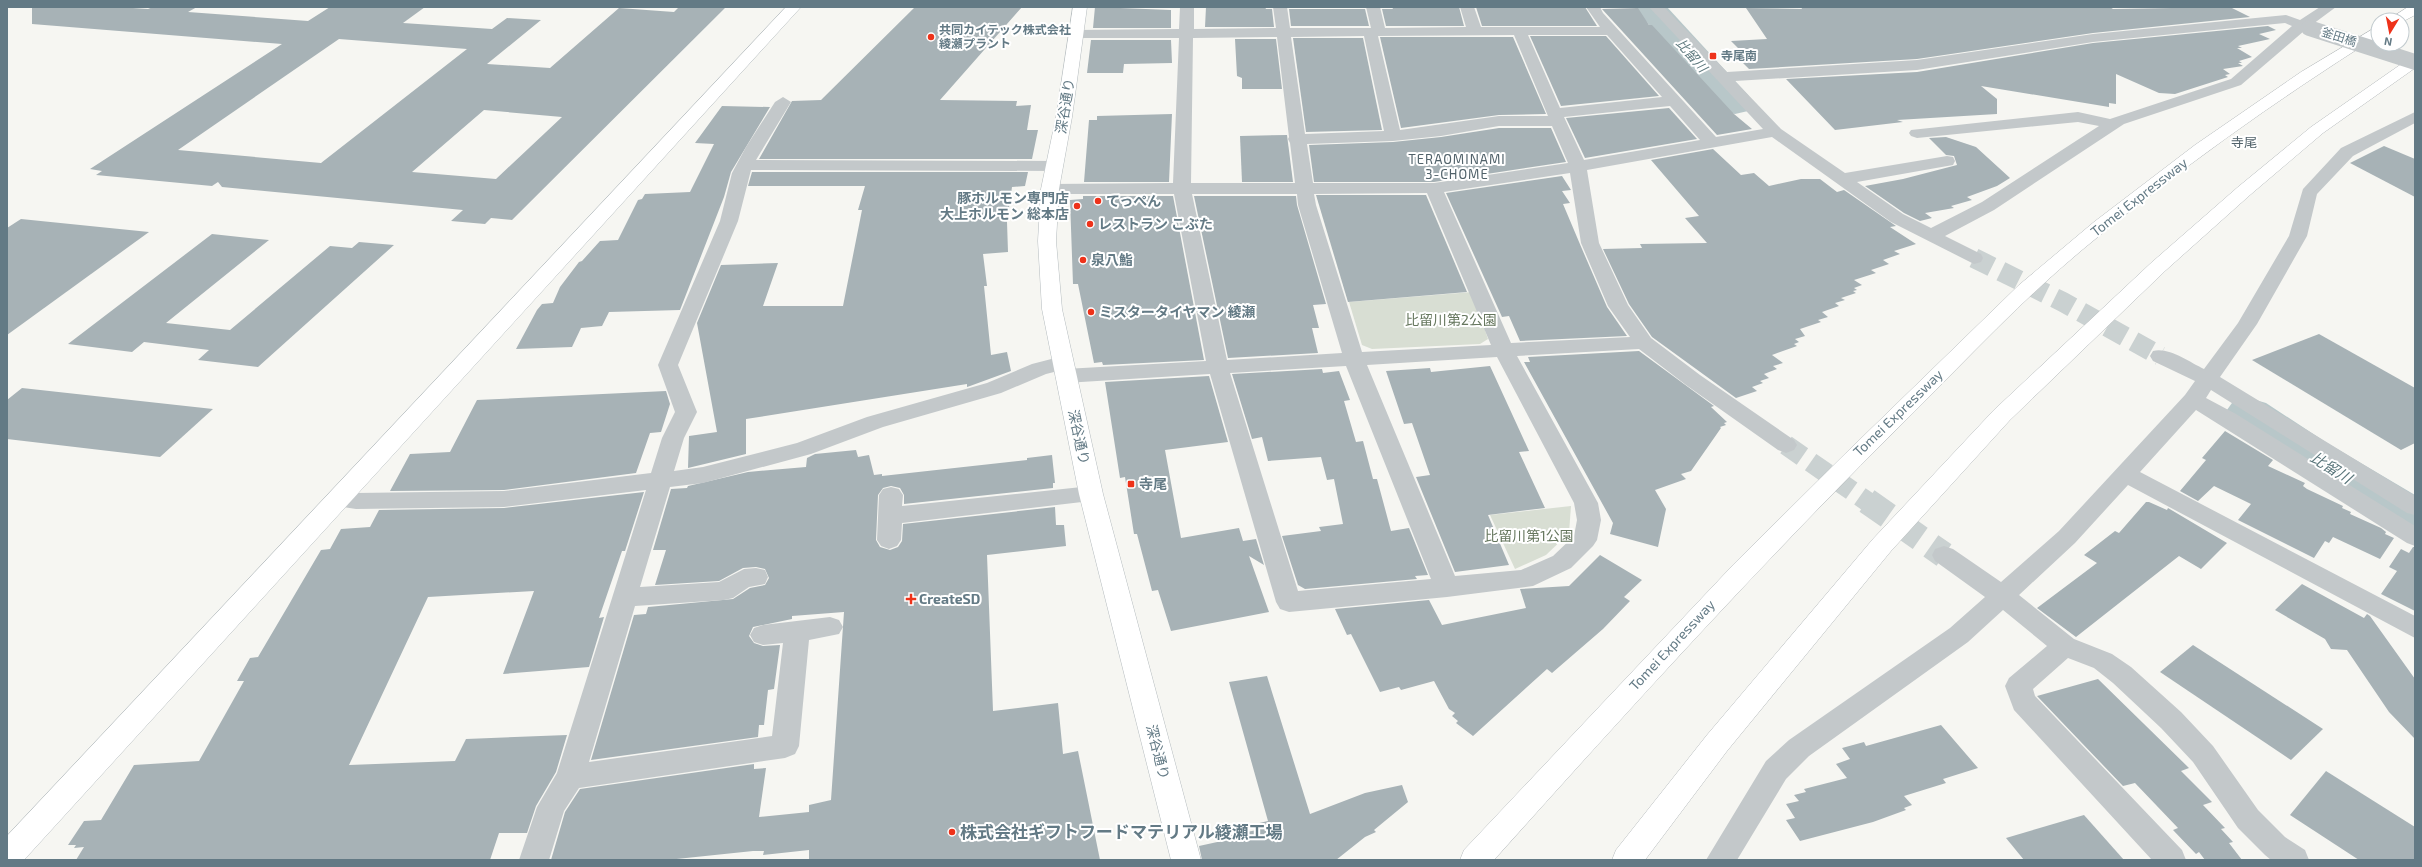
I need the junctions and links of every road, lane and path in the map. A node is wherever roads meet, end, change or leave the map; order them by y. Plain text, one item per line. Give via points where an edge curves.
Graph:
1 (794, 7) edge
2 (1080, 7) edge
3 (1187, 7) edge
4 (1280, 7) edge
5 (1373, 7) edge
6 (1467, 7) edge
7 (1593, 7) edge
8 (1656, 7) edge
9 (2263, 7) edge
10 (2329, 7) edge
11 (2286, 19) junction
12 (2306, 26) junction
13 (1475, 31) junction
14 (1519, 31) junction
15 (1612, 31) junction
16 (1374, 32) junction
17 (1283, 33) junction
18 (1075, 34) junction
19 (1187, 34) junction
20 (2370, 35) edge
21 (2415, 62) edge
22 (1724, 77) junction
23 (1672, 101) junction
24 (782, 102) dead end
25 (1557, 117) junction
26 (2415, 117) edge
27 (2110, 126) junction
28 (1774, 132) junction
29 (1917, 134) dead end
30 (1392, 136) junction
31 (1296, 139) junction
32 (1710, 141) junction
33 (1947, 162) dead end
34 (745, 165) junction
35 (1054, 166) junction
36 (1578, 167) junction
37 (1842, 179) junction
38 (1303, 188) junction
39 (1434, 188) junction
40 (1050, 189) junction
41 (1182, 189) junction
42 (1930, 236) junction
43 (1974, 258) tunnel mouth
44 (1644, 342) junction
45 (1504, 351) junction
46 (2160, 356) tunnel mouth
47 (1354, 359) junction
48 (1218, 367) junction
49 (1064, 369) junction
50 (2208, 380) junction
51 (2193, 400) junction
52 (1786, 445) tunnel mouth
53 (2125, 474) junction
54 (661, 480) junction
55 (1091, 494) junction
56 (338, 499) junction
57 (2415, 507) edge
58 (2415, 537) edge
59 (889, 540) dead end
60 (1944, 555) tunnel mouth
61 (756, 577) dead end
62 (1447, 588) junction
63 (2001, 595) junction
64 (625, 597) junction
65 (830, 627) dead end
66 (2415, 628) edge
67 (797, 631) junction
68 (763, 635) dead end
69 (2065, 646) junction
70 (570, 777) junction
71 (7, 857) edge
72 (534, 860) edge
73 (1186, 860) edge
74 (1475, 860) edge
75 (1627, 860) edge
76 (1721, 860) edge
77 (2171, 860) edge
78 (2294, 860) edge

1 - 56 main road
2 - 18 main road, 深谷通り
3 - 19 street
4 - 17 street
5 - 16 street
6 - 13 street
7 - 15 street
8 - 22 street via 1689,44
9 - 11 street, 釜田橋
10 - 12 street
11 - 12 street, 釜田橋
11 - 22 street via 2093,38 1917,65
12 - 21 street, 釜田橋, bridge
12 - 27 street via 2236,82 2118,121
13 - 14 street
13 - 16 street
14 - 15 street
14 - 25 street
15 - 23 street
16 - 17 street
16 - 30 street
17 - 19 street
17 - 31 street
18 - 19 street
18 - 35 main road, 深谷通り via 1064,116
19 - 41 street
20 - 74 main road, Tomei Expressway via 2306,73 2203,148 2098,227 2015,300 1813,496 1632,686
21 - 75 main road via 2317,130 2244,191 2158,267 2002,415 1877,551 1717,743
22 - 28 street
23 - 25 street
23 - 32 street
24 - 34 street
25 - 30 street via 1499,121
25 - 36 street
26 - 50 street via 2347,152 2309,193 2298,236 2246,324
27 - 29 street via 2089,118 2078,117
27 - 42 street via 1988,206
28 - 32 street
28 - 37 street
30 - 31 street
31 - 38 street
32 - 36 street
33 - 37 street
34 - 35 street
34 - 54 street via 729,221 668,365 686,412 673,438
35 - 40 main road, 深谷通り
36 - 39 street
36 - 44 street via 1590,243 1618,306
37 - 42 street via 1897,218
38 - 39 street
38 - 41 street
38 - 47 street
39 - 45 street
40 - 41 street
40 - 49 main road, 深谷通り via 1047,241 1052,309
41 - 48 street
42 - 43 street
44 - 45 street
44 - 52 street
45 - 47 street
45 - 62 street via 1586,503 1589,520 1585,540 1562,562 1524,579
46 - 50 street
47 - 48 street
47 - 62 street
48 - 49 street
48 - 62 street via 1289,602
49 - 54 street via 1039,369 994,388 875,422 803,449 703,475
49 - 55 main road, 深谷通り
50 - 51 street
50 - 57 street
51 - 53 street
51 - 58 street via 2228,419
53 - 63 street via 2067,537
53 - 66 street
54 - 56 street via 504,498 356,501
54 - 64 street
55 - 59 street via 891,506
55 - 73 main road, 深谷通り
56 - 71 main road
60 - 63 street
61 - 64 street via 744,578 724,591
63 - 69 street
63 - 76 street via 1959,635 1798,748 1776,770
64 - 70 street
65 - 67 street
67 - 68 street
67 - 70 street via 785,746
69 - 77 street via 2018,686 2024,702
69 - 78 street via 2103,661 2122,674 2203,754 2248,819 2275,846
70 - 72 street via 551,807

